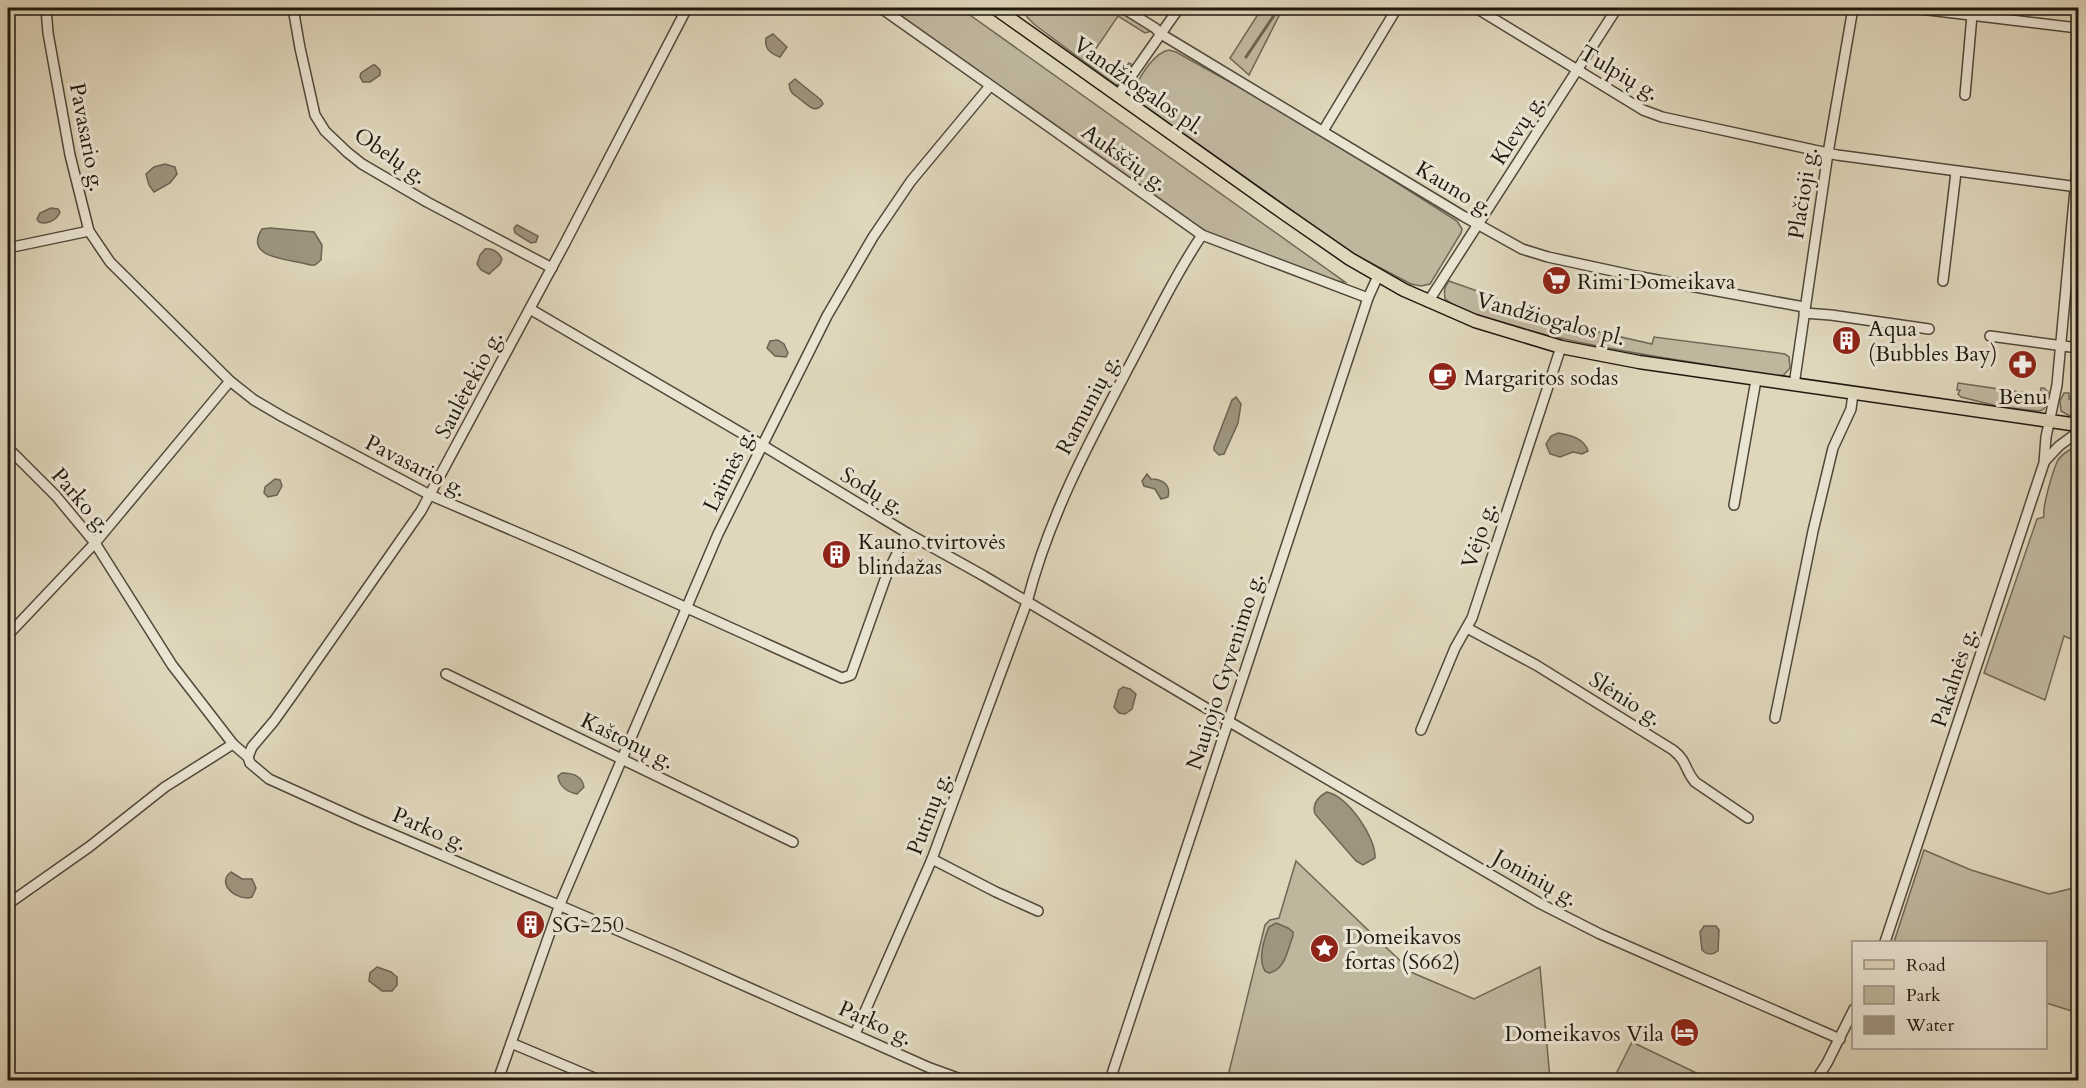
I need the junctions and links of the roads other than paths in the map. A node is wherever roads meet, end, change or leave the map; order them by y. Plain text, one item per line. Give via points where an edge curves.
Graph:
1 (24, 8) edge
2 (46, 8) edge
3 (293, 8) edge
4 (687, 8) edge
5 (881, 8) edge
6 (995, 8) edge
7 (1123, 8) edge
8 (1179, 8) edge
9 (1397, 8) edge
10 (1476, 8) edge
11 (1617, 8) edge
12 (1853, 8) edge
13 (1912, 8) edge
14 (8, 10) edge
15 (1972, 15) junction
16 (2079, 28) edge
17 (1161, 34) junction
18 (1578, 71) junction
19 (990, 86) junction
20 (1118, 95) junction
21 (1965, 95) dead end
22 (1323, 131) junction
23 (1828, 153) junction
24 (2079, 157) edge
25 (1956, 172) junction
26 (2077, 187) edge
27 (1477, 224) junction
28 (89, 231) junction
29 (1202, 234) junction
30 (8, 248) edge
31 (552, 268) junction
32 (1378, 276) junction
33 (1943, 281) dead end
34 (1368, 298) junction
35 (1428, 302) junction
36 (530, 309) junction
37 (1804, 310) junction
38 (1929, 329) dead end
39 (1990, 336) dead end
40 (2060, 346) junction
41 (1561, 347) junction
42 (2079, 348) edge
43 (1756, 380) junction
44 (230, 381) junction
45 (1794, 385) junction
46 (1853, 394) junction
47 (2050, 422) junction
48 (2079, 425) edge
49 (2079, 432) edge
50 (762, 445) junction
51 (10, 450) dead end
52 (2044, 463) junction
53 (430, 495) junction
54 (1734, 505) dead end
55 (907, 533) junction
56 (95, 543) junction
57 (1027, 602) junction
58 (687, 608) junction
59 (1467, 628) junction
60 (8, 635) edge
61 (446, 674) dead end
62 (1775, 718) dead end
63 (1228, 721) junction
64 (1421, 730) dead end
65 (233, 744) junction
66 (248, 757) junction
67 (622, 759) junction
68 (1748, 818) dead end
69 (793, 842) dead end
70 (932, 859) junction
71 (8, 904) edge
72 (560, 904) junction
73 (1038, 911) dead end
74 (1885, 941) edge
75 (1852, 1013) edge
76 (855, 1034) junction
77 (1840, 1038) junction
78 (511, 1043) junction
79 (580, 1077) edge
80 (498, 1080) edge
81 (599, 1080) edge
82 (963, 1080) edge
83 (1110, 1080) edge
84 (1816, 1080) edge

1 - 14 street
2 - 28 street, Pavasario g. via 70,155
3 - 31 street, Obelų g. via 313,109 333,138 362,164
4 - 31 street, Saulėtekio g.
5 - 19 street, Aukščių g.
6 - 20 main road, Vandžiogalos pl.
7 - 17 street, Kauno g.
8 - 17 street
9 - 22 street
10 - 18 street, Tulpių g.
11 - 18 street, Klevų g.
12 - 23 street, Plačioji g.
13 - 15 street
15 - 16 street
15 - 21 street
17 - 20 street
17 - 22 street, Kauno g.
18 - 23 street, Tulpių g. via 1643,111
18 - 27 street, Klevų g.
19 - 29 street, Aukščių g.
19 - 50 street, Laimės g. via 911,181 873,237 827,316
20 - 32 main road, Vandžiogalos pl.
22 - 27 street, Kauno g.
23 - 25 street, Tulpių g.
23 - 37 street, Plačioji g.
24 - 26 street, Pakalnės g.
25 - 26 street, Tulpių g.
25 - 33 street
26 - 40 street, Pakalnės g.
27 - 35 street, Klevų g.
27 - 37 street, Kauno g. via 1521,249 1548,257
28 - 30 street
28 - 44 street, Pavasario g. via 110,262
29 - 34 street, Aukščių g.
29 - 57 street, Ramunių g. via 1074,472
31 - 36 street, Saulėtekio g.
32 - 34 street, Naujojo Gyvenimo g.
32 - 35 main road, Vandžiogalos pl.
34 - 63 street, Naujojo Gyvenimo g.
35 - 41 main road, Vandžiogalos pl.
36 - 50 street, Sodų g.
36 - 53 street, Saulėtekio g.
37 - 38 street, Kauno g.
37 - 45 street, Plačioji g.
39 - 40 street
40 - 42 street
40 - 47 street, Pakalnės g.
41 - 43 main road, Vandžiogalos pl.
41 - 59 street, Vėjo g.
43 - 45 main road, Vandžiogalos pl.
43 - 54 street
44 - 53 street, Pavasario g. via 283,417
44 - 56 street
45 - 46 main road, Vandžiogalos pl.
46 - 47 main road, Vandžiogalos pl.
46 - 62 street via 1851,409 1833,448 1813,531
47 - 48 main road, Vandžiogalos pl.
47 - 52 street, Pakalnės g.
49 - 52 street
50 - 55 street, Sodų g.
50 - 58 street, Laimės g. via 704,563
51 - 56 street, Parko g.
52 - 74 street, Pakalnės g.
53 - 58 street, Pavasario g.
53 - 66 street, Saulėtekio g.
55 - 57 street, Sodų g.
55 - 58 street, Pavasario g. via 851,675 846,678
56 - 60 street
56 - 65 street, Parko g. via 158,644
57 - 63 street, Sodų g.
57 - 70 street, Putinų g.
58 - 67 street, Laimės g.
59 - 64 street, Vėjo g.
59 - 68 street, Slėnio g. via 1536,665 1672,750 1684,760 1695,782
61 - 67 street, Kaštonų g.
63 - 77 street, Joninių g. via 1541,904 1600,934
63 - 83 street, Naujojo Gyvenimo g.
65 - 66 street, Parko g.
65 - 71 street via 165,787
66 - 72 street, Parko g. via 250,763 275,782
67 - 69 street, Kaštonų g.
67 - 72 street, Laimės g.
70 - 73 street
70 - 76 street, Putinų g.
72 - 76 street, Parko g.
72 - 78 street, Laimės g.
75 - 77 street
76 - 82 street, Parko g.
77 - 84 street
78 - 79 street
78 - 80 street, Laimės g.
79 - 81 street

